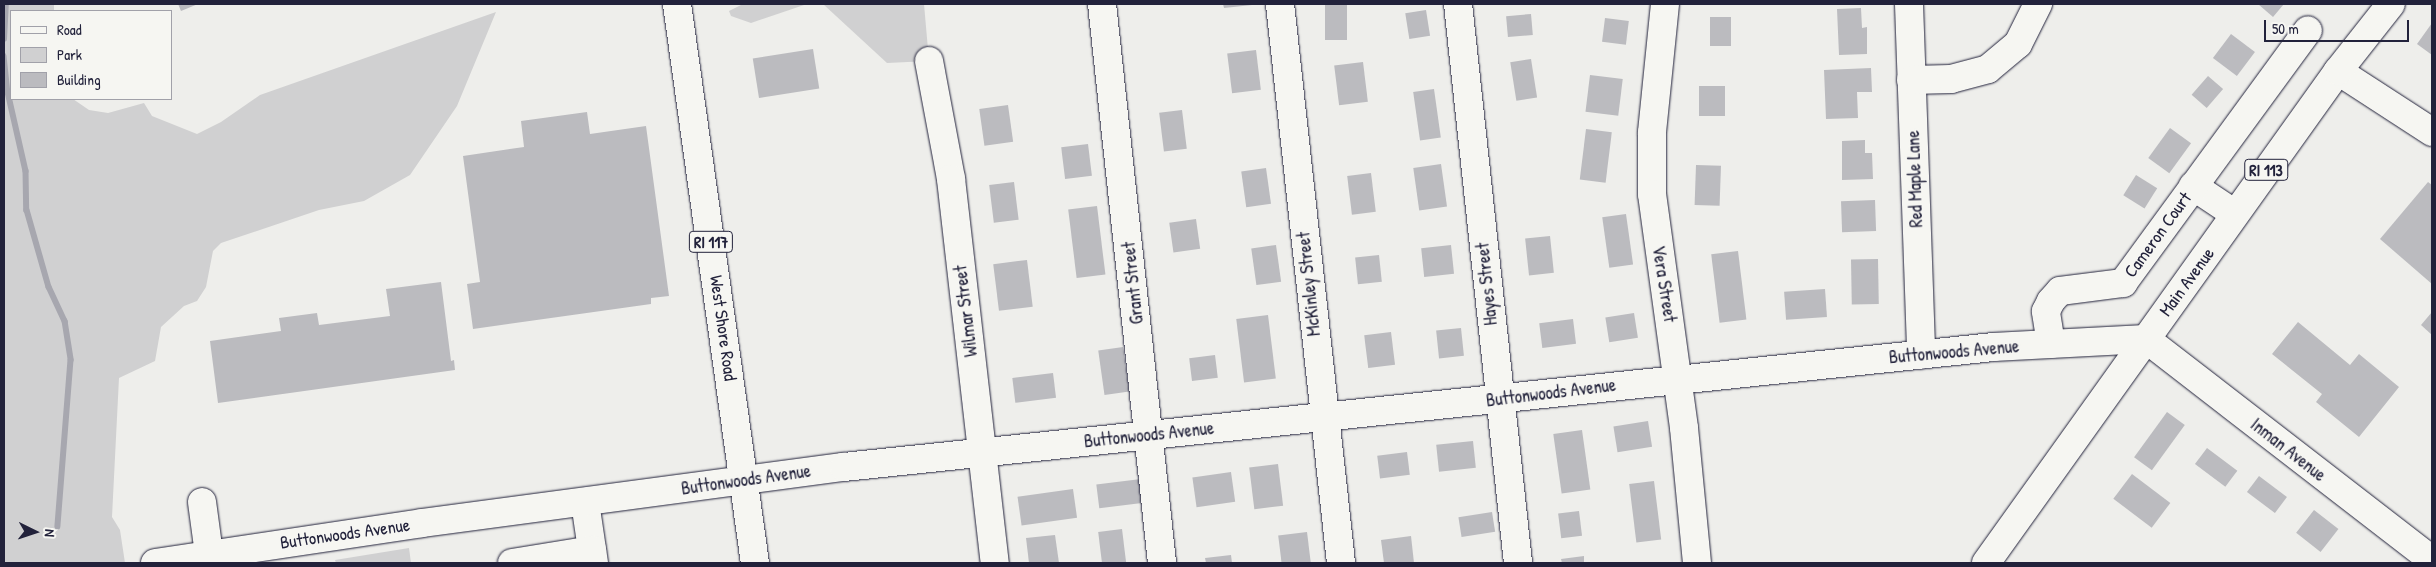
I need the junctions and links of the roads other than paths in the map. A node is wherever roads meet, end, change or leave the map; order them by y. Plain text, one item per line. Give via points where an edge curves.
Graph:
1 (677, 4) edge
2 (1102, 4) edge
3 (1280, 4) edge
4 (1458, 4) edge
5 (1665, 4) edge
6 (1909, 4) edge
7 (2038, 4) edge
8 (2391, 4) edge
9 (2308, 30) dead end
10 (929, 61) dead end
11 (2338, 70) junction
12 (1912, 80) junction
13 (2432, 132) edge
14 (2194, 186) junction
15 (2235, 214) junction
16 (2146, 339) junction
17 (2051, 344) junction
18 (1921, 355) junction
19 (1678, 378) junction
20 (1499, 399) junction
21 (1324, 416) junction
22 (1149, 435) junction
23 (983, 453) junction
24 (745, 481) junction
25 (202, 502) dead end
26 (585, 502) junction
27 (208, 554) junction
28 (593, 556) edge
29 (2432, 560) edge
30 (155, 563) edge
31 (512, 563) edge
32 (755, 563) edge
33 (995, 563) edge
34 (1162, 563) edge
35 (1341, 563) edge
36 (1518, 563) edge
37 (1698, 563) edge
38 (1986, 563) edge

1 - 24 street, West Shore Road / RI 117
2 - 22 street, Grant Street
3 - 21 street, McKinley Street
4 - 20 street, Hayes Street
5 - 19 street, Vera Street via 1650,161 1654,224
6 - 12 street, Red Maple Lane
7 - 12 street via 2018,44 1988,69 1951,79
8 - 11 street, Main Avenue / RI 113
9 - 14 street, Cameron Court
10 - 23 street, Wilmar Street via 951,179
11 - 13 street
11 - 15 street, Main Avenue / RI 113
12 - 18 street, Red Maple Lane
14 - 15 street, Cameron Court
14 - 17 street, Cameron Court via 2123,283 2060,292 2051,300 2046,311
15 - 16 street, Main Avenue / RI 113
16 - 17 street, Buttonwoods Avenue
16 - 29 street, Inman Avenue
16 - 38 street, Main Avenue / RI 113
17 - 18 street, Buttonwoods Avenue
18 - 19 street, Buttonwoods Avenue
19 - 20 street, Buttonwoods Avenue
19 - 37 street, Vera Street
20 - 21 street, Buttonwoods Avenue
20 - 36 street, Hayes Street
21 - 22 street, Buttonwoods Avenue
21 - 35 street, McKinley Street
22 - 23 street, Buttonwoods Avenue
22 - 34 street, Grant Street
23 - 24 street, Buttonwoods Avenue
23 - 33 street, Wilmar Street
24 - 26 street, Buttonwoods Avenue
24 - 32 street, West Shore Road / RI 117
25 - 27 street
26 - 27 street, Buttonwoods Avenue
26 - 28 street
27 - 30 street, Buttonwoods Avenue
28 - 31 street

